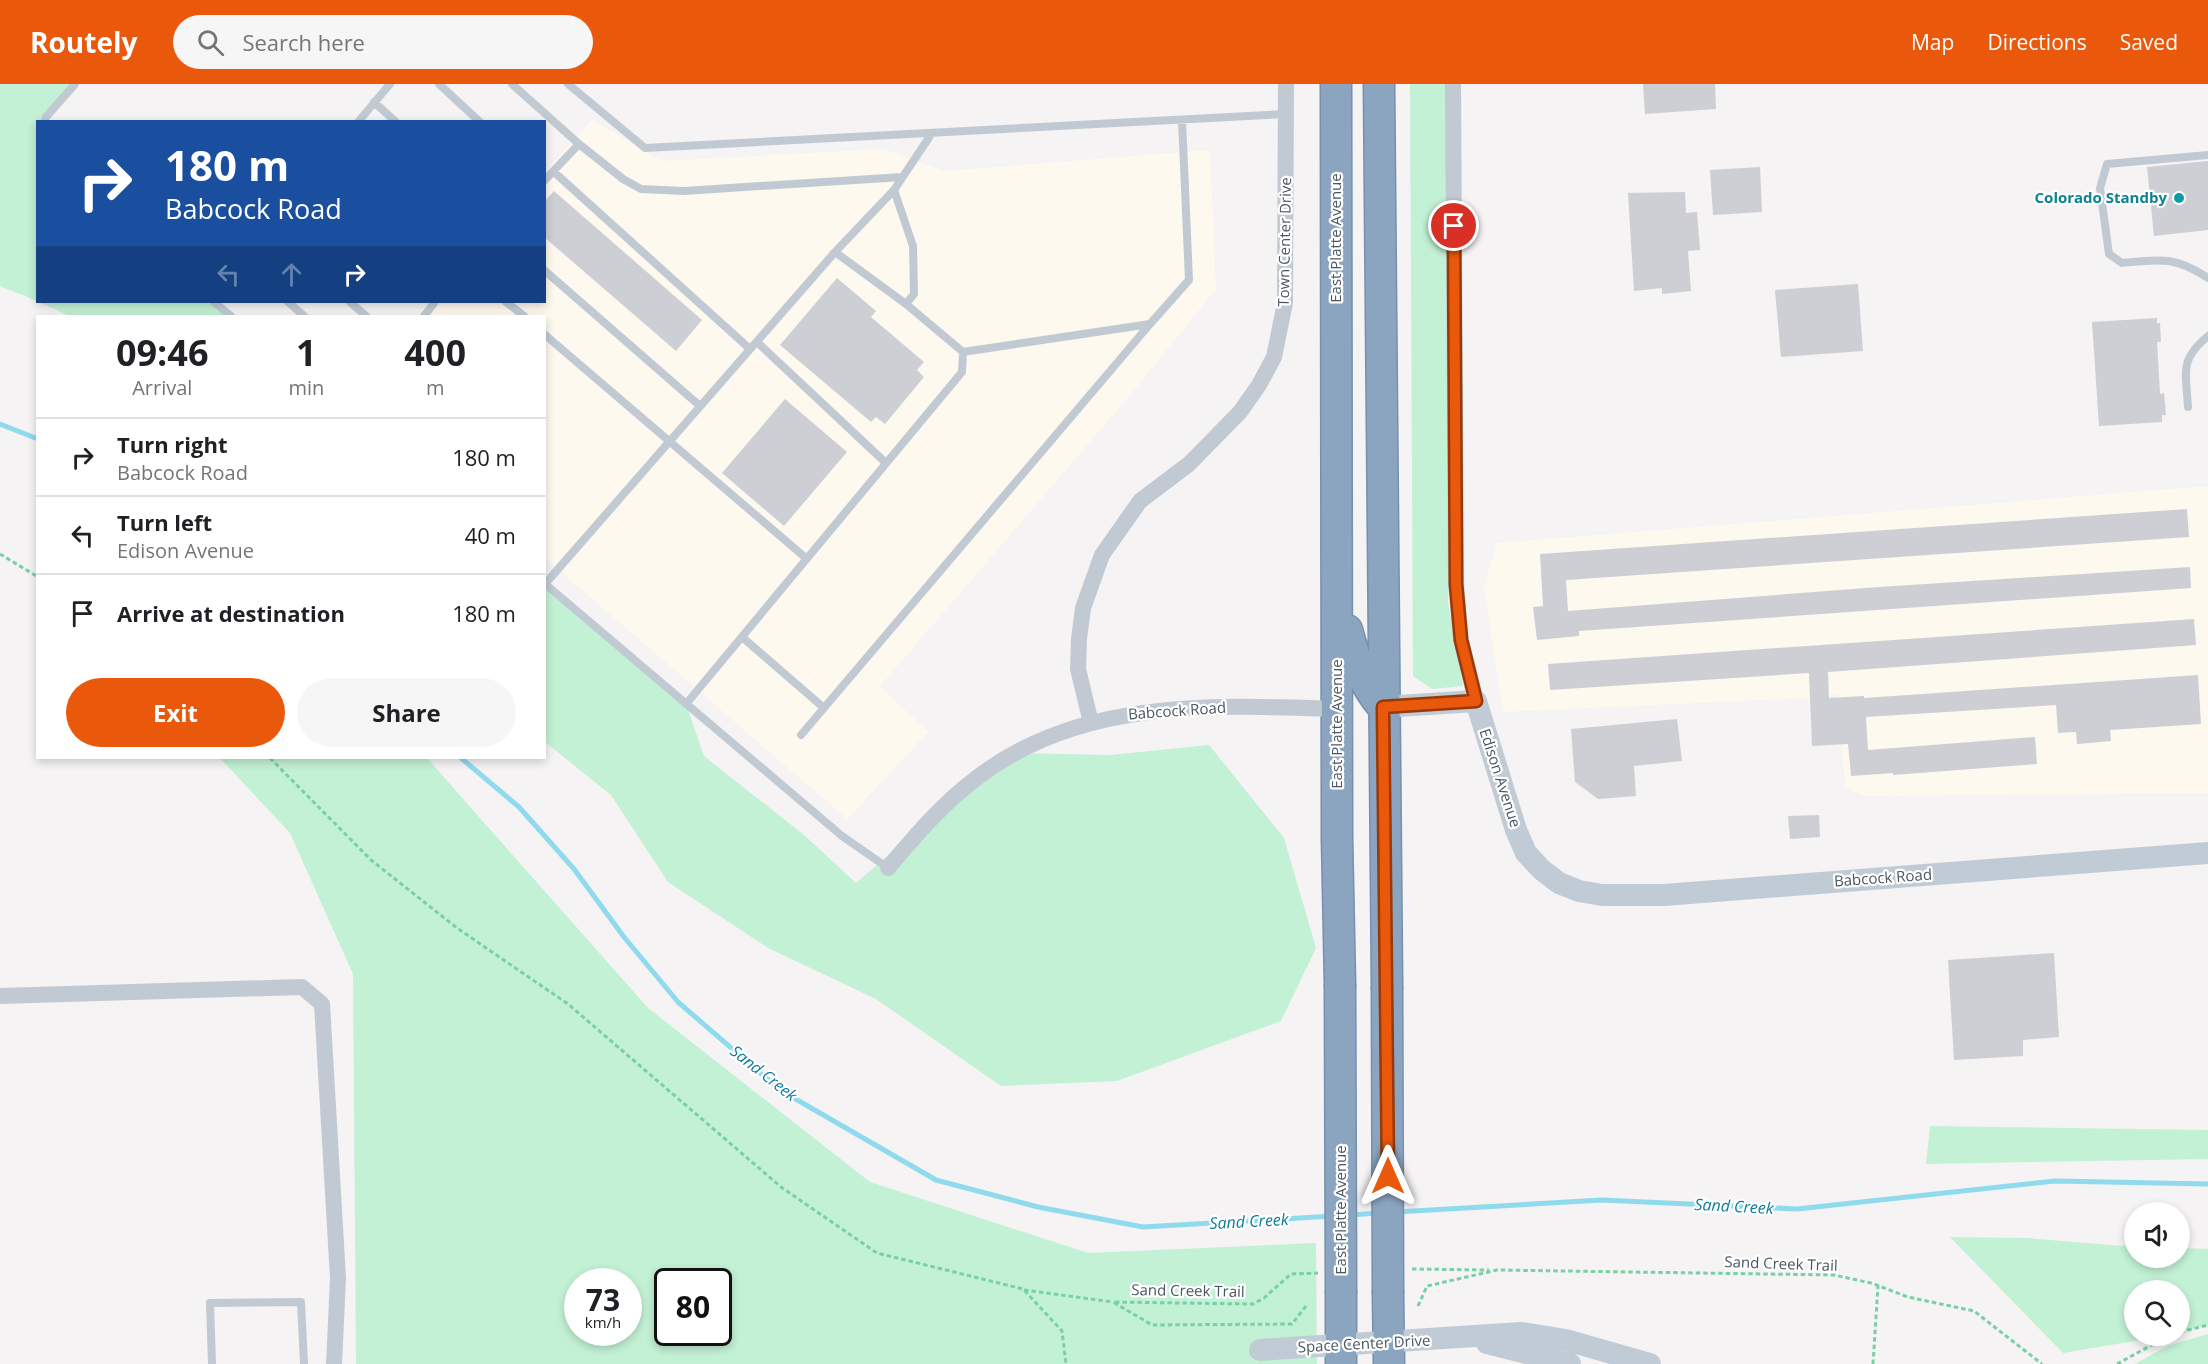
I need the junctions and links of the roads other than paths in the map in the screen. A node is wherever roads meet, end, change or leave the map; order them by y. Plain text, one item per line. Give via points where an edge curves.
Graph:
1 (75, 84) edge
2 (390, 84) edge
3 (439, 84) edge
4 (512, 84) edge
5 (568, 84) edge
6 (1286, 84) edge
7 (1336, 84) edge
8 (1379, 84) edge
9 (1453, 84) edge
10 (374, 102) junction
11 (1286, 114) junction
12 (45, 120) edge
13 (360, 120) edge
14 (394, 120) edge
15 (478, 120) edge
16 (1182, 120) junction
17 (932, 133) junction
18 (579, 144) junction
19 (2208, 156) edge
20 (554, 172) junction
21 (902, 177) junction
22 (546, 181) edge
23 (894, 190) junction
24 (835, 252) junction
25 (546, 272) edge
26 (2208, 278) edge
27 (215, 303) edge
28 (289, 303) edge
29 (351, 303) edge
30 (507, 303) edge
31 (906, 304) junction
32 (230, 315) edge
33 (303, 315) edge
34 (365, 315) edge
35 (523, 315) edge
36 (1150, 324) junction
37 (546, 336) edge
38 (2208, 336) edge
39 (757, 342) junction
40 (750, 350) junction
41 (963, 352) junction
42 (700, 406) junction
43 (2188, 406) dead end
44 (671, 441) junction
45 (886, 463) junction
46 (807, 559) junction
47 (1337, 571) junction
48 (546, 583) edge
49 (546, 585) edge
50 (742, 637) junction
51 (1476, 701) junction
52 (686, 704) junction
53 (1383, 707) junction
54 (824, 708) junction
55 (1338, 709) junction
56 (1091, 723) junction
57 (801, 735) dead end
58 (2208, 853) edge
59 (888, 868) joint
60 (1559, 883) joint
61 (0, 996) edge
62 (1468, 1338) junction
63 (1260, 1350) dead end
64 (1388, 1353) edge
65 (1341, 1355) edge
66 (212, 1364) edge
67 (304, 1364) edge
68 (334, 1364) edge
69 (1570, 1364) edge
70 (1650, 1364) edge

1 - 12 lane
2 - 10 lane
3 - 15 lane
4 - 18 lane
5 - 17 lane via 645,148
6 - 11 street, Town Center Drive
7 - 47 highway, East Platte Avenue
8 - 53 highway
9 - 51 street, Edison Avenue via 1456,584 1461,640
10 - 13 lane
10 - 14 lane
11 - 16 lane
11 - 56 street, Town Center Drive via 1285,303 1274,357 1240,412 1189,464 1140,501 1102,555 1083,608 1079,639 1078,669
16 - 17 lane
16 - 36 lane via 1189,280
17 - 21 lane
18 - 20 lane
18 - 21 lane via 641,189 684,191
19 - 26 lane via 2107,164 2100,188 2109,254 2122,263 2160,259 2187,264
20 - 22 lane
20 - 40 lane
21 - 23 lane
23 - 24 lane
23 - 31 lane via 913,246 914,294
24 - 31 lane
24 - 39 lane
25 - 42 lane
27 - 32 lane
28 - 33 lane
29 - 34 lane
30 - 35 lane
31 - 41 lane
36 - 41 lane
36 - 54 lane
37 - 44 lane
38 - 43 lane via 2191,350 2185,366
39 - 40 lane
39 - 45 lane
40 - 42 lane
41 - 45 lane via 962,372
42 - 44 lane
44 - 46 lane
44 - 48 lane
45 - 46 lane
46 - 50 lane
47 - 53 highway via 1356,665
47 - 55 highway, East Platte Avenue
49 - 52 lane
50 - 52 lane
50 - 54 lane
51 - 53 street
51 - 60 street, Edison Avenue via 1526,853
52 - 59 lane via 842,836
53 - 64 highway, bridge via 1396,1281
54 - 57 lane
55 - 56 street, Babcock Road via 1188,708 1118,715
55 - 65 highway, East Platte Avenue, bridge via 1340,984 1333,1283
56 - 59 street, Babcock Road via 1032,745 978,776 925,823
58 - 60 street, Babcock Road via 1664,895 1602,895
61 - 68 street via 302,987 322,1004 338,1278
62 - 64 street, Space Center Drive
62 - 69 street, Space Center Drive
62 - 70 street, Space Center Drive via 1538,1335
63 - 65 street, Space Center Drive
64 - 65 street, Space Center Drive
66 - 67 lane via 210,1303 301,1302

